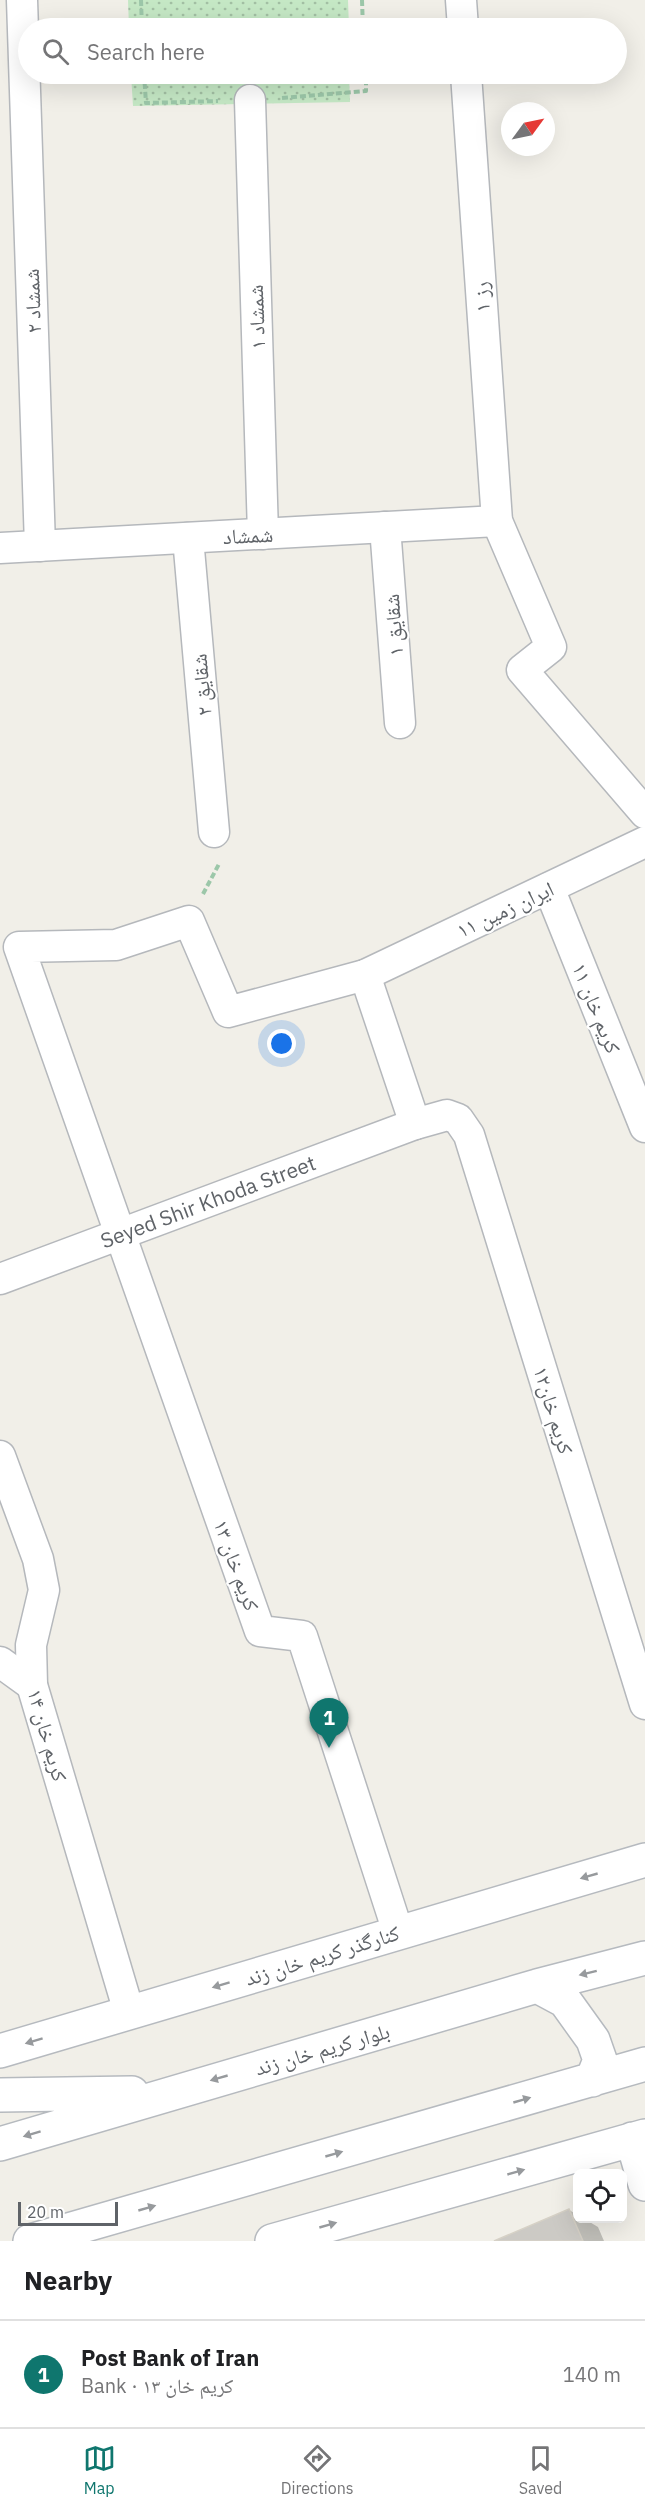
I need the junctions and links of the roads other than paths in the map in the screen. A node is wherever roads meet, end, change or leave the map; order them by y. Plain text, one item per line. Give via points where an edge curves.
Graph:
1 (22, 0) edge
2 (461, 0) edge
3 (23, 18) edge
4 (462, 18) edge
5 (26, 84) edge
6 (467, 84) edge
7 (250, 100) dead end
8 (497, 521) junction
9 (385, 527) junction
10 (263, 534) junction
11 (188, 538) junction
12 (40, 546) junction
13 (0, 548) edge
14 (400, 723) dead end
15 (645, 813) edge
16 (214, 832) road end
17 (645, 842) edge
18 (549, 888) junction
19 (365, 975) junction
20 (458, 1119) joint
21 (415, 1124) junction
22 (645, 1127) edge
23 (120, 1234) junction
24 (0, 1279) edge
25 (0, 1456) edge
26 (0, 1662) edge
27 (32, 1685) junction
28 (645, 1704) edge
29 (645, 1860) edge
30 (398, 1932) junction
31 (645, 1958) edge
32 (537, 1986) junction
33 (129, 2012) junction
34 (0, 2051) edge
35 (645, 2064) edge
36 (592, 2079) junction
37 (169, 2093) junction
38 (0, 2095) edge
39 (639, 2138) edge
40 (0, 2144) edge
41 (645, 2184) edge
42 (30, 2241) edge
43 (272, 2241) edge

1 - 3 street, شمشاد ۲
2 - 4 street
5 - 12 street, شمشاد ۲
6 - 8 street, رز ۱
7 - 10 street, شمشاد ۱
8 - 9 street, شمشاد
8 - 15 street, رز ۱ via 551,647 522,670
9 - 10 street, شمشاد
9 - 14 street, شقایق ۱
10 - 11 street, شمشاد
11 - 12 street, شمشاد
11 - 16 street, شقایق ۲
12 - 13 street, شمشاد
17 - 18 street, ایران زمین ۱۱
18 - 19 street, ایران زمین ۱۱
18 - 22 street, کریم خان ۱۱
19 - 21 street
19 - 23 street, ایران زمین ۱۱ via 228,1012 189,921 116,945 19,947
20 - 21 street, Seyed Shir Khoda Street via 447,1115
20 - 28 street, کریم خان۱۲ via 469,1135
21 - 23 street, Seyed Shir Khoda Street
23 - 24 street, Seyed Shir Khoda Street
23 - 30 street, کریم خان ۱۳ via 260,1631 302,1636
25 - 27 street, کریم خان ۱۴ via 39,1559 44,1590 31,1645
26 - 27 street
27 - 33 street, کریم خان ۱۴
29 -> 30 main road, کنارگذر کریم خان زند
30 -> 33 main road, کنارگذر کریم خان زند
31 -> 32 main road, بلوار کریم خان زند
32 - 36 main road via 565,2001 592,2040 600,2060
32 -> 37 main road, بلوار کریم خان زند
33 -> 34 main road, کنارگذر کریم خان زند
35 - 36 main road
42 -> 36 main road
37 - 38 main road
37 -> 40 main road, بلوار کریم خان زند
39 - 41 main road
43 -> 39 main road

